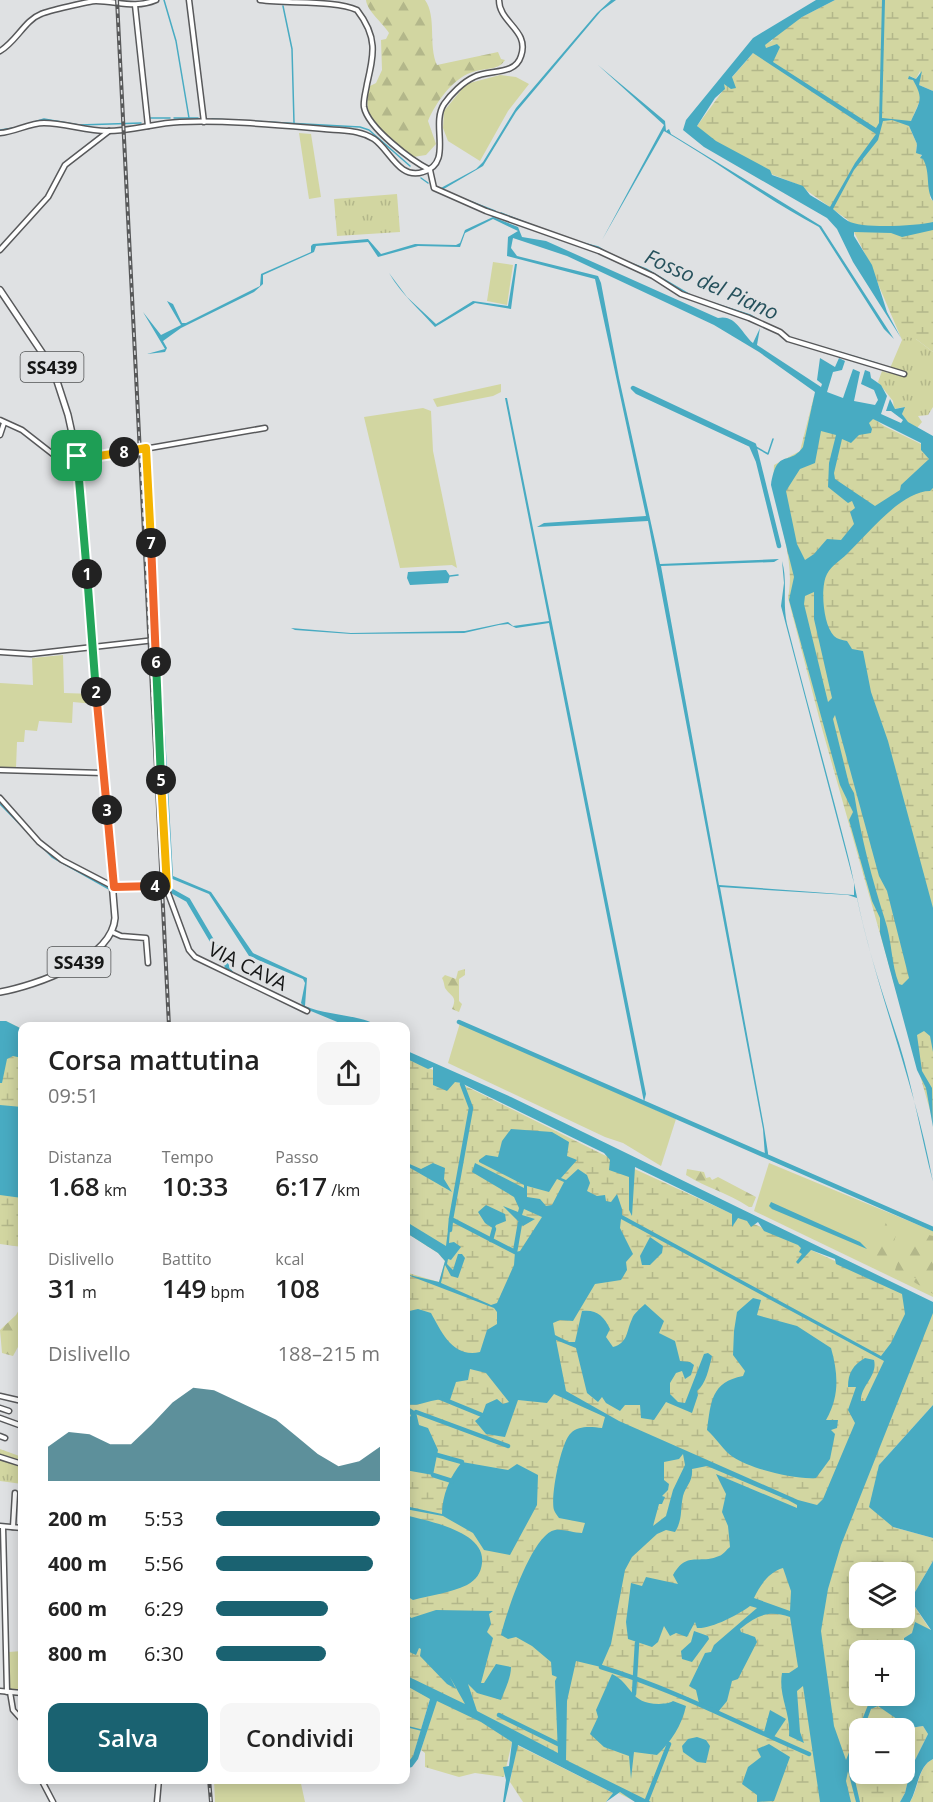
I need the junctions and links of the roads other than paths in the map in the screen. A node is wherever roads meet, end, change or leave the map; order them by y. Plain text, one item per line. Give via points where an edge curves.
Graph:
1 (93, 0) edge
2 (156, 0) edge
3 (189, 0) edge
4 (260, 0) edge
5 (499, 0) edge
6 (135, 5) junction
7 (0, 51) edge
8 (204, 122) junction
9 (148, 126) junction
10 (94, 130) junction
11 (109, 131) junction
12 (0, 133) edge
13 (96, 140) junction
14 (430, 170) junction
15 (0, 250) edge
16 (0, 290) edge
17 (904, 374) dead end
18 (2, 422) edge
19 (265, 428) dead end
20 (0, 435) edge
21 (148, 447) junction
22 (77, 456) junction
23 (155, 640) junction
24 (93, 647) junction
25 (0, 652) edge
26 (0, 770) edge
27 (103, 773) junction
28 (0, 798) edge
29 (167, 887) junction
30 (115, 889) junction
31 (112, 932) junction
32 (148, 963) dead end
33 (0, 992) edge
34 (307, 1011) dead end
35 (0, 1395) edge
36 (18, 1400) edge
37 (0, 1408) edge
38 (9, 1411) dead end
39 (0, 1418) edge
40 (18, 1425) edge
41 (0, 1436) edge
42 (5, 1438) dead end
43 (0, 1457) edge
44 (18, 1463) edge
45 (15, 1493) dead end
46 (2, 1527) edge
47 (13, 1527) junction
48 (18, 1528) edge
49 (0, 1691) edge
50 (9, 1692) junction
51 (18, 1693) edge
52 (18, 1716) edge
53 (44, 1784) edge
54 (159, 1784) edge
55 (53, 1802) edge
56 (157, 1802) edge

1 - 6 street
1 - 7 street via 37,16
2 - 6 street
3 - 8 street
4 - 14 street via 337,4 357,10 374,44 364,106 368,117 405,153
5 - 14 street via 501,12 521,34 524,46 520,59 509,69 474,76 443,106 438,122 441,152
6 - 9 street
8 - 9 street
8 - 14 street via 355,131 375,140 399,168 414,174
9 - 11 street
10 - 11 street
10 - 12 street via 41,123
10 - 13 street
11 - 13 street
13 - 15 street via 65,165 48,197
14 - 17 street via 434,188 456,198 599,251 681,294 749,318 788,339
16 - 22 main road, SS439 via 53,369
18 - 20 street
18 - 22 street via 32,436 54,455
19 - 21 street
21 - 22 street via 104,456
21 - 23 street, VIA CAVA
22 - 24 main road, SS439
23 - 24 street
23 - 29 street, VIA CAVA
24 - 25 street via 31,654
24 - 27 main road, SS439
26 - 27 street
27 - 30 main road, SS439
28 - 30 street via 48,851
29 - 30 street
29 - 34 street, VIA CAVA via 195,957
30 - 31 main road, SS439
31 - 32 street via 146,938
31 - 33 main road, SS439 via 101,946 68,969
35 - 36 street
37 - 38 street
39 - 40 street
41 - 42 street
43 - 44 street
45 - 47 street
46 - 47 street
46 - 50 street
47 - 48 street
49 - 50 street
50 - 51 street
50 - 52 street
53 - 55 street
54 - 56 street

